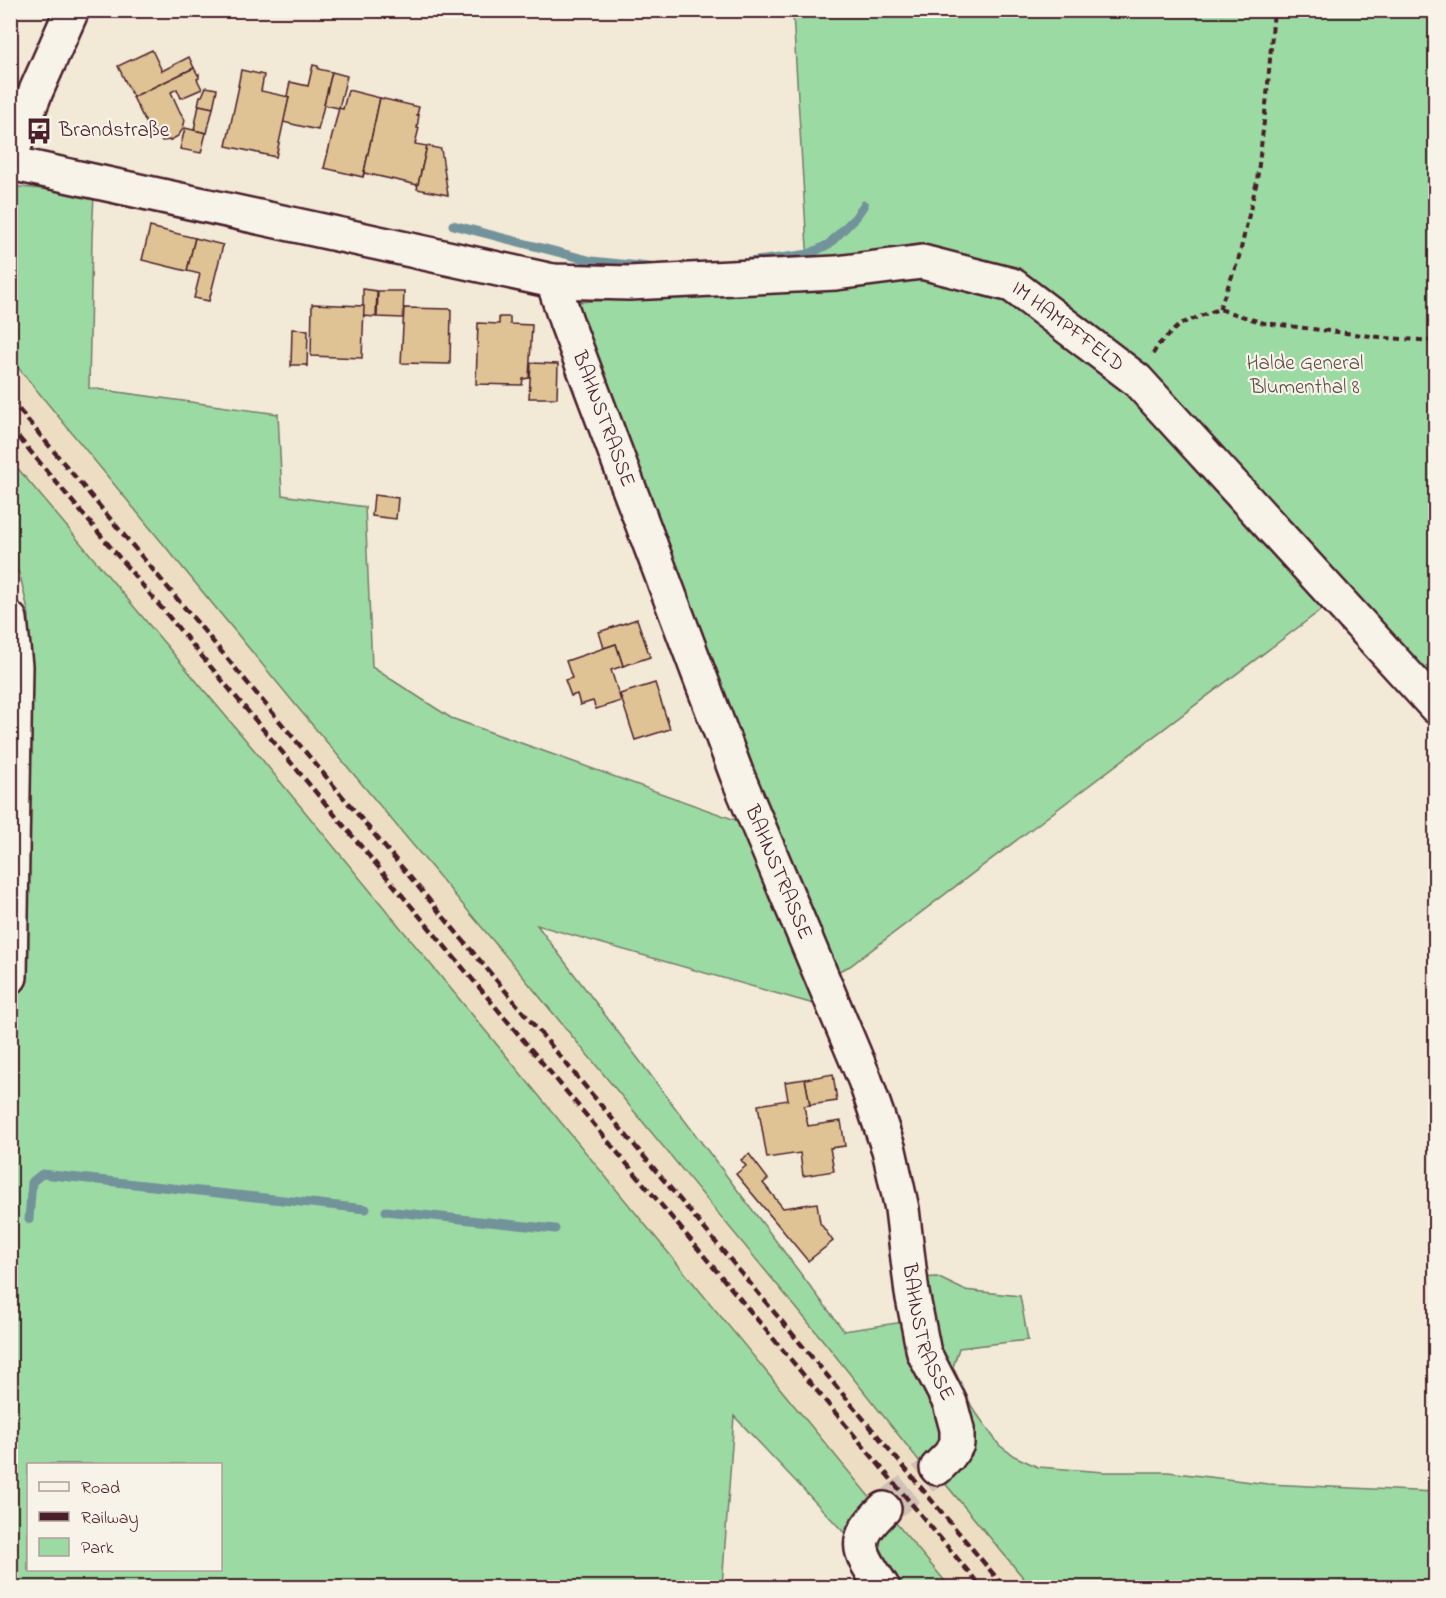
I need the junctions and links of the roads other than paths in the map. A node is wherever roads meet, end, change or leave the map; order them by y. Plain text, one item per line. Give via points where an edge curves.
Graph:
1 (72, 10) edge
2 (10, 157) edge
3 (10, 163) edge
4 (553, 281) junction
5 (10, 619) edge
6 (1436, 707) edge
7 (10, 977) edge
8 (937, 1468) tunnel mouth
9 (884, 1509) tunnel mouth
10 (883, 1587) edge

1 - 2 street
3 - 4 street
4 - 6 street, IM HAMPFFELD via 629,283 836,273 922,262 1012,285 1137,380
4 - 8 street, BAHNSTRASSE via 737,775 865,1080 889,1150 903,1209 912,1293 924,1353 950,1403 957,1429 957,1444
5 - 7 street via 15,666
9 - 10 street via 861,1538 864,1558

